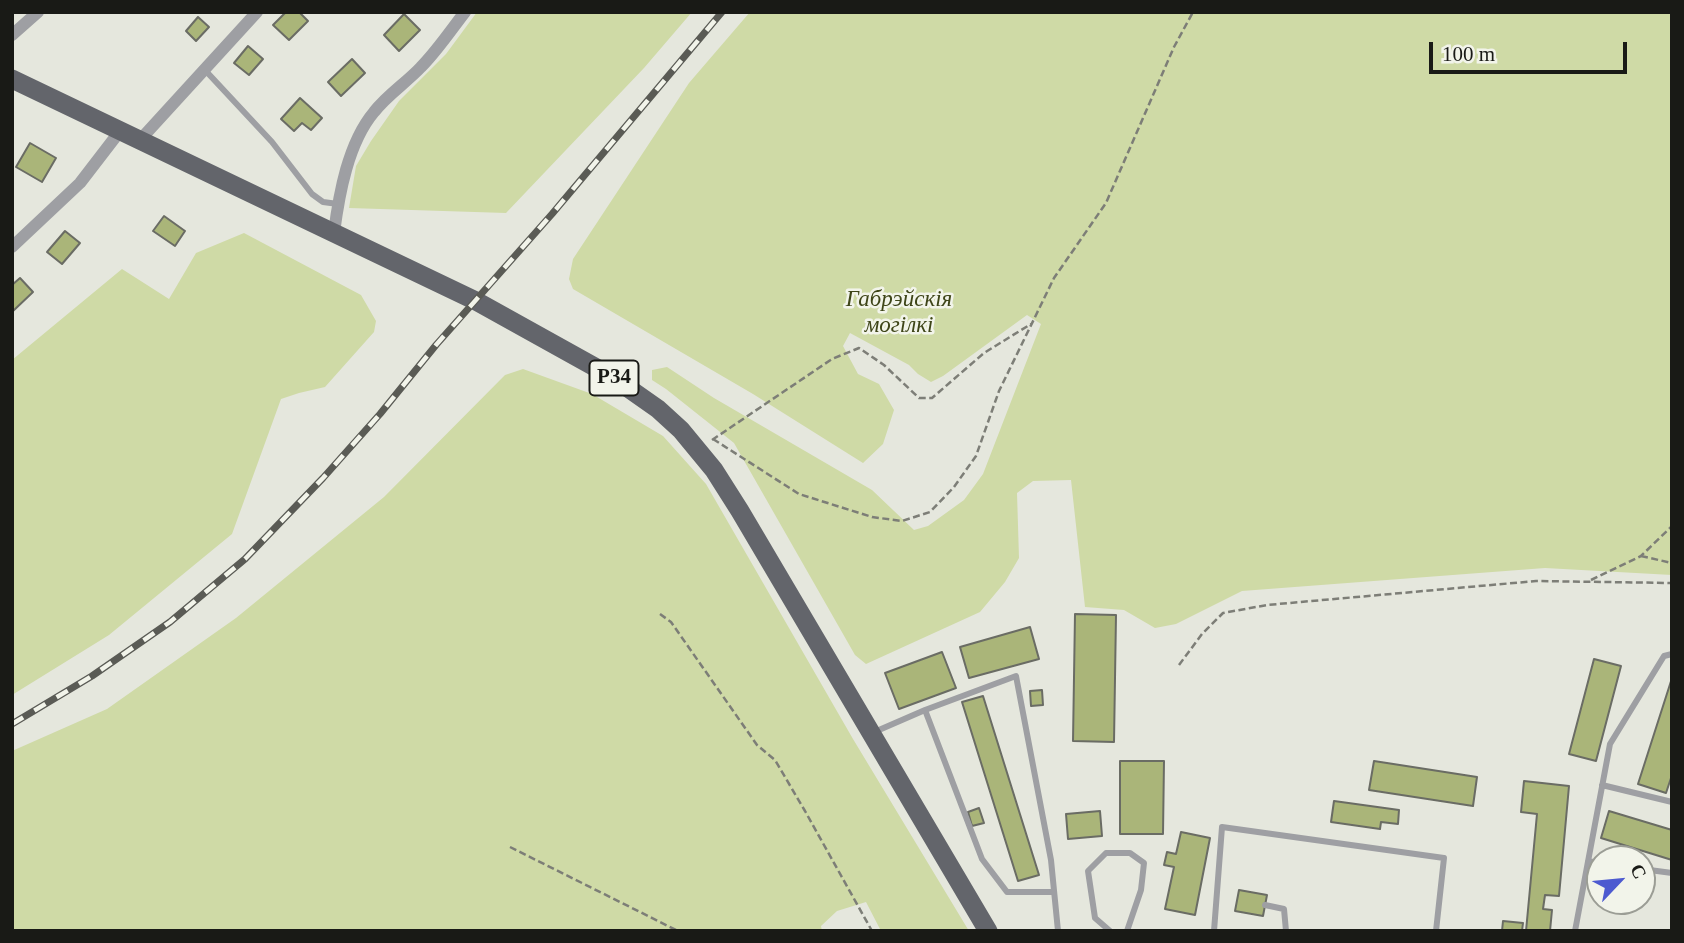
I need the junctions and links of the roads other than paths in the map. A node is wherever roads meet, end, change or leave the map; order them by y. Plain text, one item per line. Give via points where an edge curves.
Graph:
1 (38, 12) edge
2 (257, 12) edge
3 (465, 12) edge
4 (12, 35) edge
5 (204, 69) junction
6 (12, 79) edge
7 (120, 131) junction
8 (140, 140) junction
9 (338, 204) junction
10 (334, 233) junction
11 (12, 247) edge
12 (1672, 654) edge
13 (925, 710) junction
14 (872, 733) junction
15 (1602, 785) junction
16 (1672, 802) edge
17 (1591, 845) edge
18 (1586, 872) edge
19 (1054, 892) junction
20 (1265, 905) dead end
21 (988, 931) edge
22 (1058, 931) edge
23 (1110, 931) edge
24 (1127, 931) edge
25 (1214, 931) edge
26 (1286, 931) edge
27 (1436, 931) edge
28 (1575, 931) edge

1 - 4 street
2 - 5 street
3 - 9 street via 423,66 373,112 346,167
5 - 8 street
5 - 9 lane via 272,142 312,194 323,202
6 - 7 main road, Р34
7 - 8 main road, Р34
7 - 11 street via 80,183
8 - 10 main road, Р34
9 - 10 street
10 - 14 main road, Р34 via 611,376 705,444 714,470
12 - 15 lane via 1664,656 1610,744
13 - 14 lane
13 - 19 lane via 982,859 1007,892
13 - 19 lane via 1016,676
14 - 21 main road, Р34
15 - 16 lane
15 - 17 lane
18 - 28 lane
19 - 22 lane
20 - 26 lane via 1284,909
23 - 24 lane via 1095,918 1088,871 1106,853 1130,853 1144,863 1141,890
25 - 27 lane via 1222,827 1444,858

